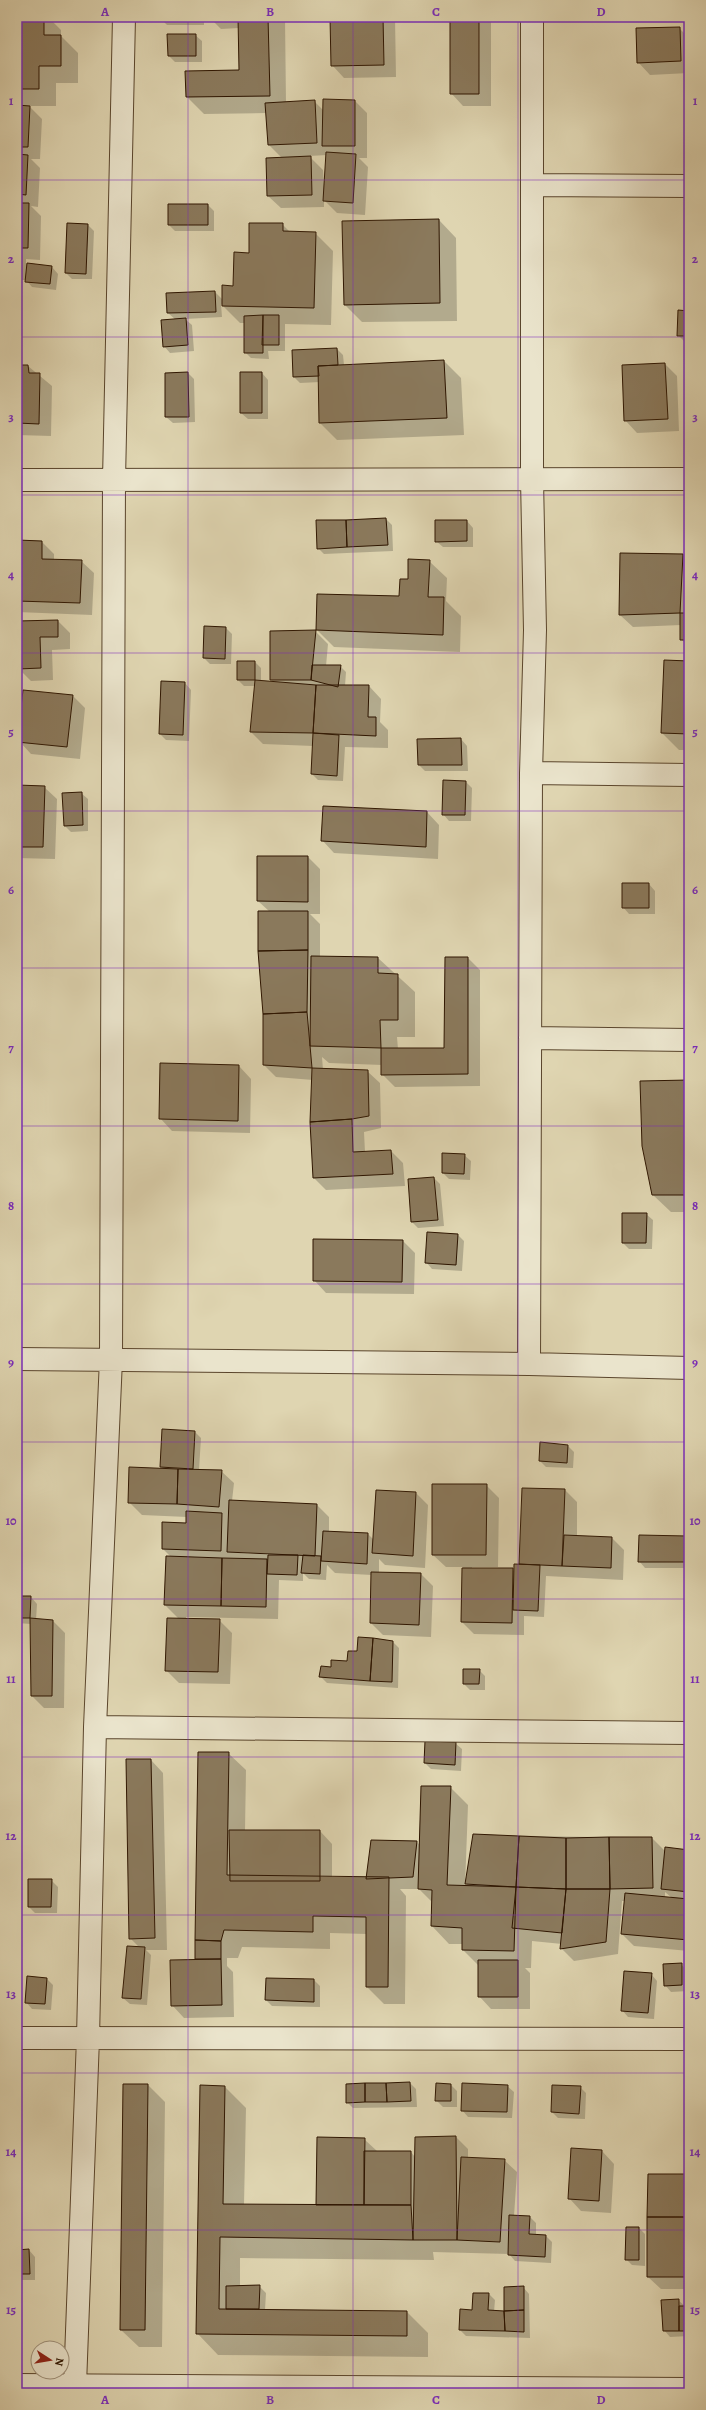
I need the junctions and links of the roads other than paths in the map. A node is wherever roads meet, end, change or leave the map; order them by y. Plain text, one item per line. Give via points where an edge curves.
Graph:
1 (124, 17) edge
2 (532, 17) edge
3 (532, 185) junction
4 (689, 186) edge
5 (532, 479) junction
6 (689, 479) edge
7 (17, 480) edge
8 (114, 480) junction
9 (531, 773) junction
10 (689, 775) edge
11 (530, 1038) junction
12 (689, 1040) edge
13 (17, 1359) edge
14 (111, 1359) junction
15 (529, 1364) junction
16 (689, 1368) edge
17 (95, 1727) junction
18 (689, 1732) edge
19 (17, 2038) edge
20 (88, 2038) junction
21 (689, 2039) edge
22 (17, 2385) edge
23 (75, 2385) junction
24 (689, 2389) edge
25 (341, 2391) edge

1 - 8 street
2 - 3 street
3 - 4 street
3 - 5 street
5 - 6 street
5 - 8 street
5 - 9 street via 535,630
7 - 8 street
8 - 14 street
9 - 10 street
9 - 11 street
11 - 12 street
11 - 15 street
13 - 14 street
14 - 15 street
14 - 17 street
15 - 16 street
17 - 18 street
17 - 20 street
19 - 20 street
20 - 21 street
20 - 23 street
22 - 23 street
23 - 25 street
24 - 25 street

